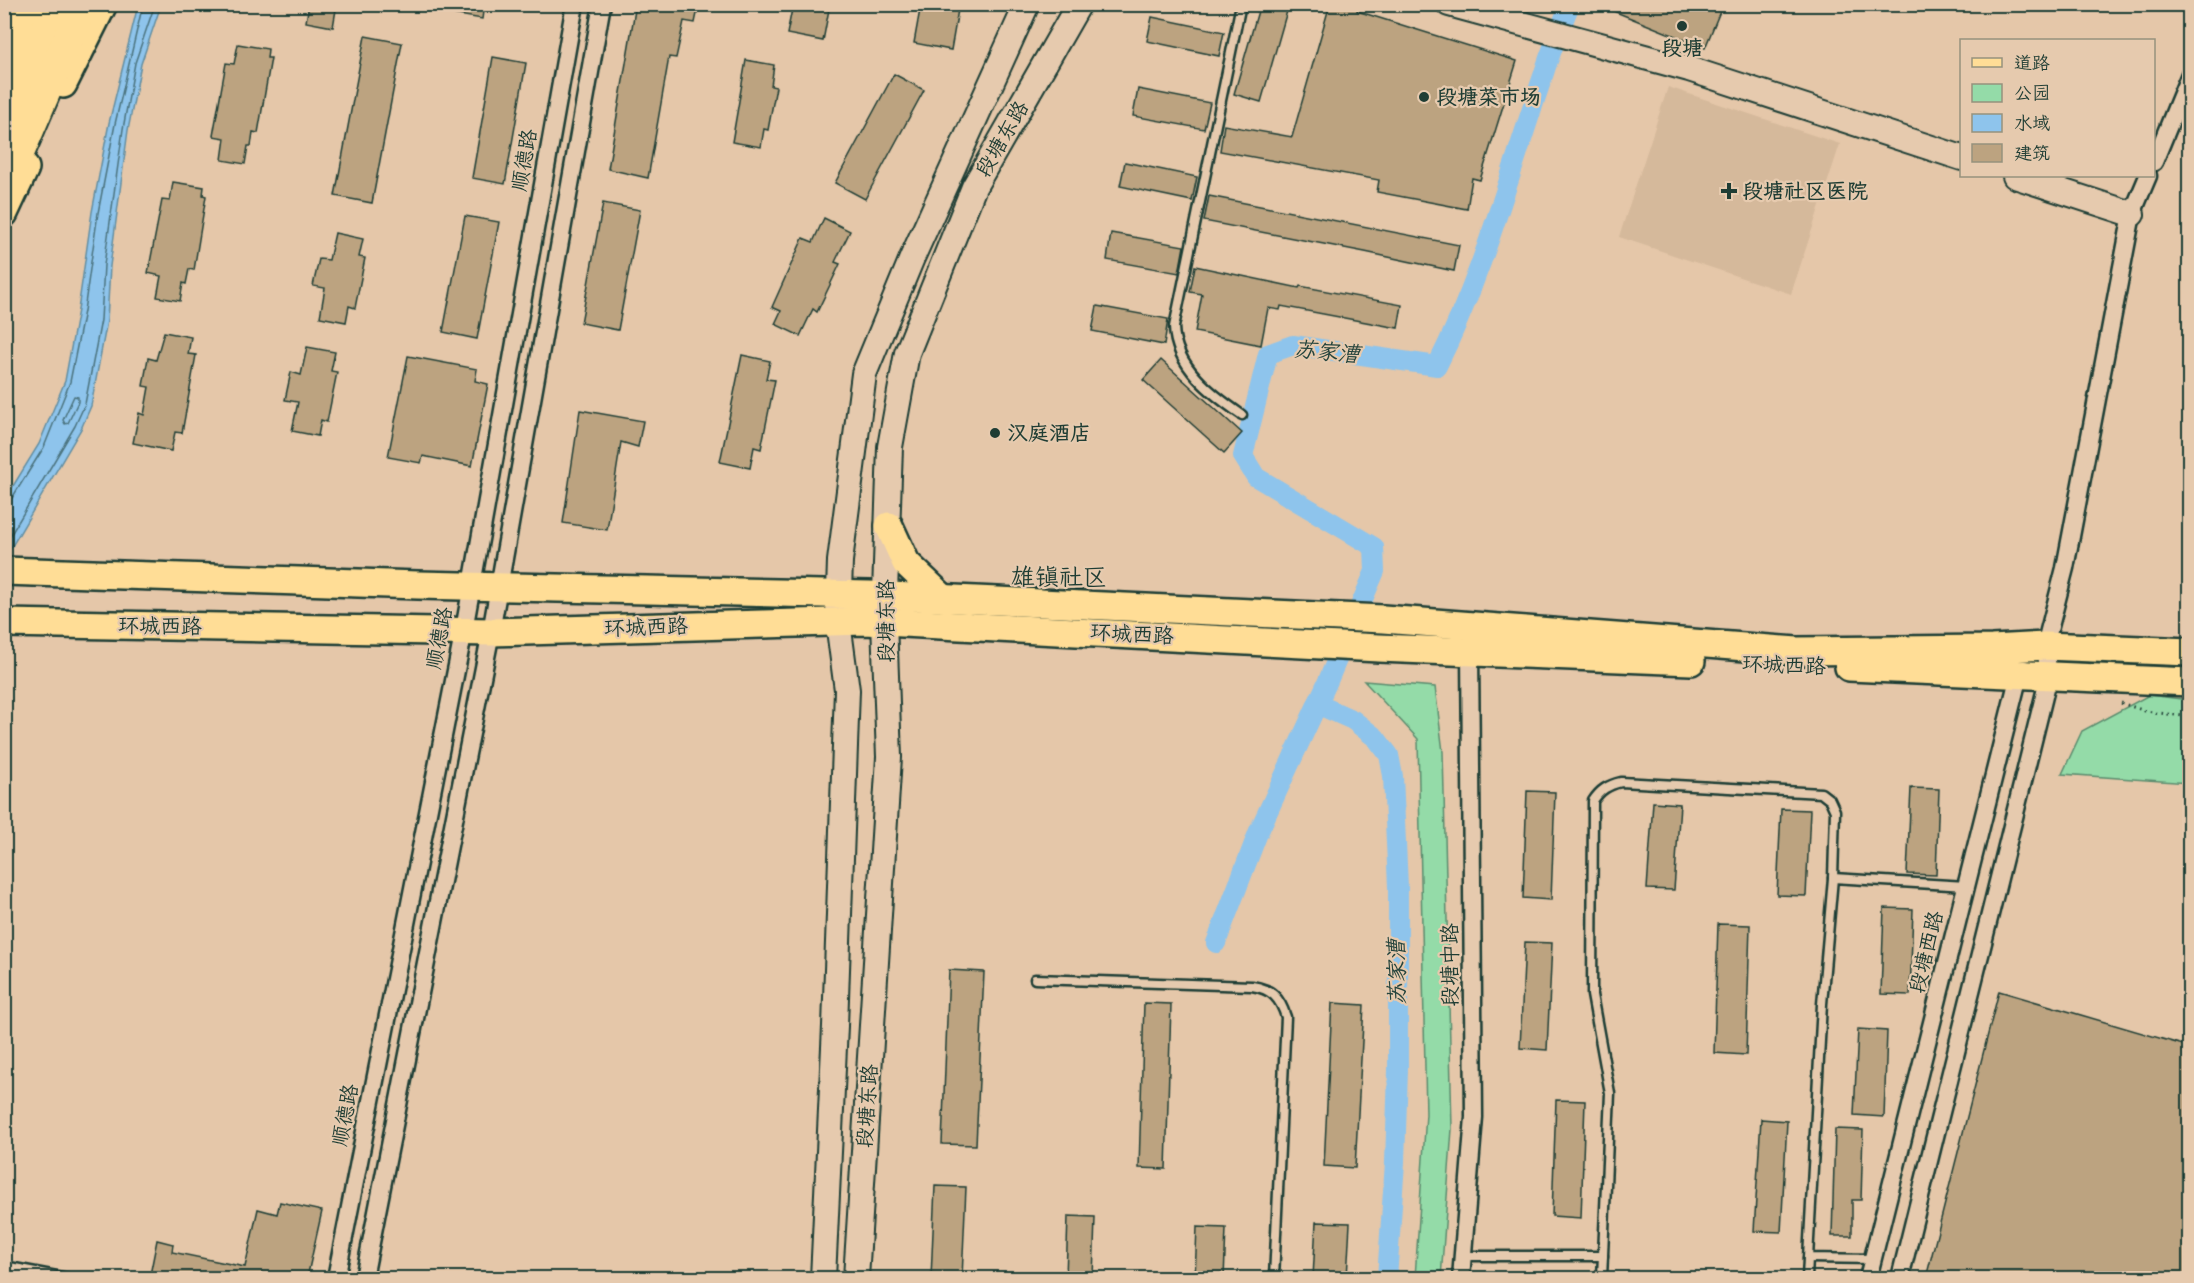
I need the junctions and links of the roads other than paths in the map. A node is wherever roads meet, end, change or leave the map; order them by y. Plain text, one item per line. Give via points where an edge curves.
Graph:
1 (28, 4) edge
2 (57, 4) edge
3 (83, 4) edge
4 (103, 4) edge
5 (575, 4) edge
6 (602, 4) edge
7 (1028, 4) edge
8 (1080, 4) edge
9 (1241, 4) edge
10 (1449, 4) edge
11 (4, 58) edge
12 (2190, 74) edge
13 (4, 126) edge
14 (1960, 157) edge
15 (2155, 160) edge
16 (2017, 177) edge
17 (2148, 177) edge
18 (4, 188) edge
19 (4, 213) edge
20 (2132, 214) junction
21 (1242, 416) dead end
22 (889, 526) junction
23 (4, 571) edge
24 (472, 586) junction
25 (499, 586) junction
26 (839, 594) junction
27 (885, 596) junction
28 (944, 598) junction
29 (838, 622) junction
30 (884, 622) junction
31 (4, 623) edge
32 (464, 630) junction
33 (491, 632) junction
34 (2045, 646) junction
35 (1470, 651) junction
36 (2190, 652) edge
37 (2019, 675) junction
38 (2049, 676) junction
39 (2190, 682) edge
40 (1833, 878) junction
41 (1966, 886) junction
42 (1035, 979) dead end
43 (1462, 1256) junction
44 (1603, 1256) junction
45 (1808, 1258) junction
46 (1873, 1259) junction
47 (4, 1266) edge
48 (66, 1278) edge
49 (336, 1278) edge
50 (364, 1278) edge
51 (823, 1278) edge
52 (856, 1278) edge
53 (1274, 1278) edge
54 (1461, 1278) edge
55 (1602, 1278) edge
56 (1807, 1278) edge
57 (1868, 1278) edge
58 (1900, 1278) edge

1 - 11 highway
2 - 13 highway
3 - 18 highway
4 - 19 main road
5 - 24 street, 顺德路
6 - 25 street
7 - 26 main road, 段塘东路 via 912,258 864,374
8 - 22 main road, 段塘东路 via 974,187 907,353 890,447
9 - 21 lane via 1174,341 1206,389
10 - 14 main road via 1689,69
12 - 15 street
16 - 20 main road
17 - 20 street
20 - 34 street via 2065,568
22 - 27 main road, 段塘东路
22 - 28 main road via 906,563
23 - 24 main road, 环城西路
24 - 25 main road, 环城西路
24 - 32 street, 顺德路
25 - 26 main road, 环城西路
25 - 33 street
26 - 27 main road, 环城西路
26 - 29 main road, 段塘东路
27 - 28 main road, 环城西路
27 - 30 main road, 段塘东路
28 - 34 main road, 环城西路 via 1383,619 1797,651
29 - 30 main road, 环城西路
29 - 33 main road, 环城西路
29 - 51 main road, 段塘东路 via 847,690
30 - 35 main road, 环城西路
30 - 52 main road, 段塘东路 via 889,757
31 - 32 main road, 环城西路
32 - 33 main road, 环城西路
32 - 49 street, 顺德路
33 - 50 street
34 - 36 main road, 环城西路
34 - 37 street, 段塘西路
34 - 38 street
35 - 37 main road, 环城西路
35 - 43 street, 段塘中路 via 1474,1117
37 - 38 main road, 环城西路
37 - 41 street, 段塘西路
38 - 39 main road, 环城西路
38 - 58 street
40 - 41 lane
40 - 44 lane via 1835,811 1821,793 1621,782 1599,792 1593,801 1592,995 1610,1093
40 - 45 lane
41 - 46 street, 段塘西路
42 - 53 lane via 1252,986 1274,993 1286,1017
43 - 44 lane
43 - 54 street, 段塘中路
44 - 55 lane
45 - 46 lane
45 - 56 lane
46 - 57 street, 段塘西路
47 - 48 lane

